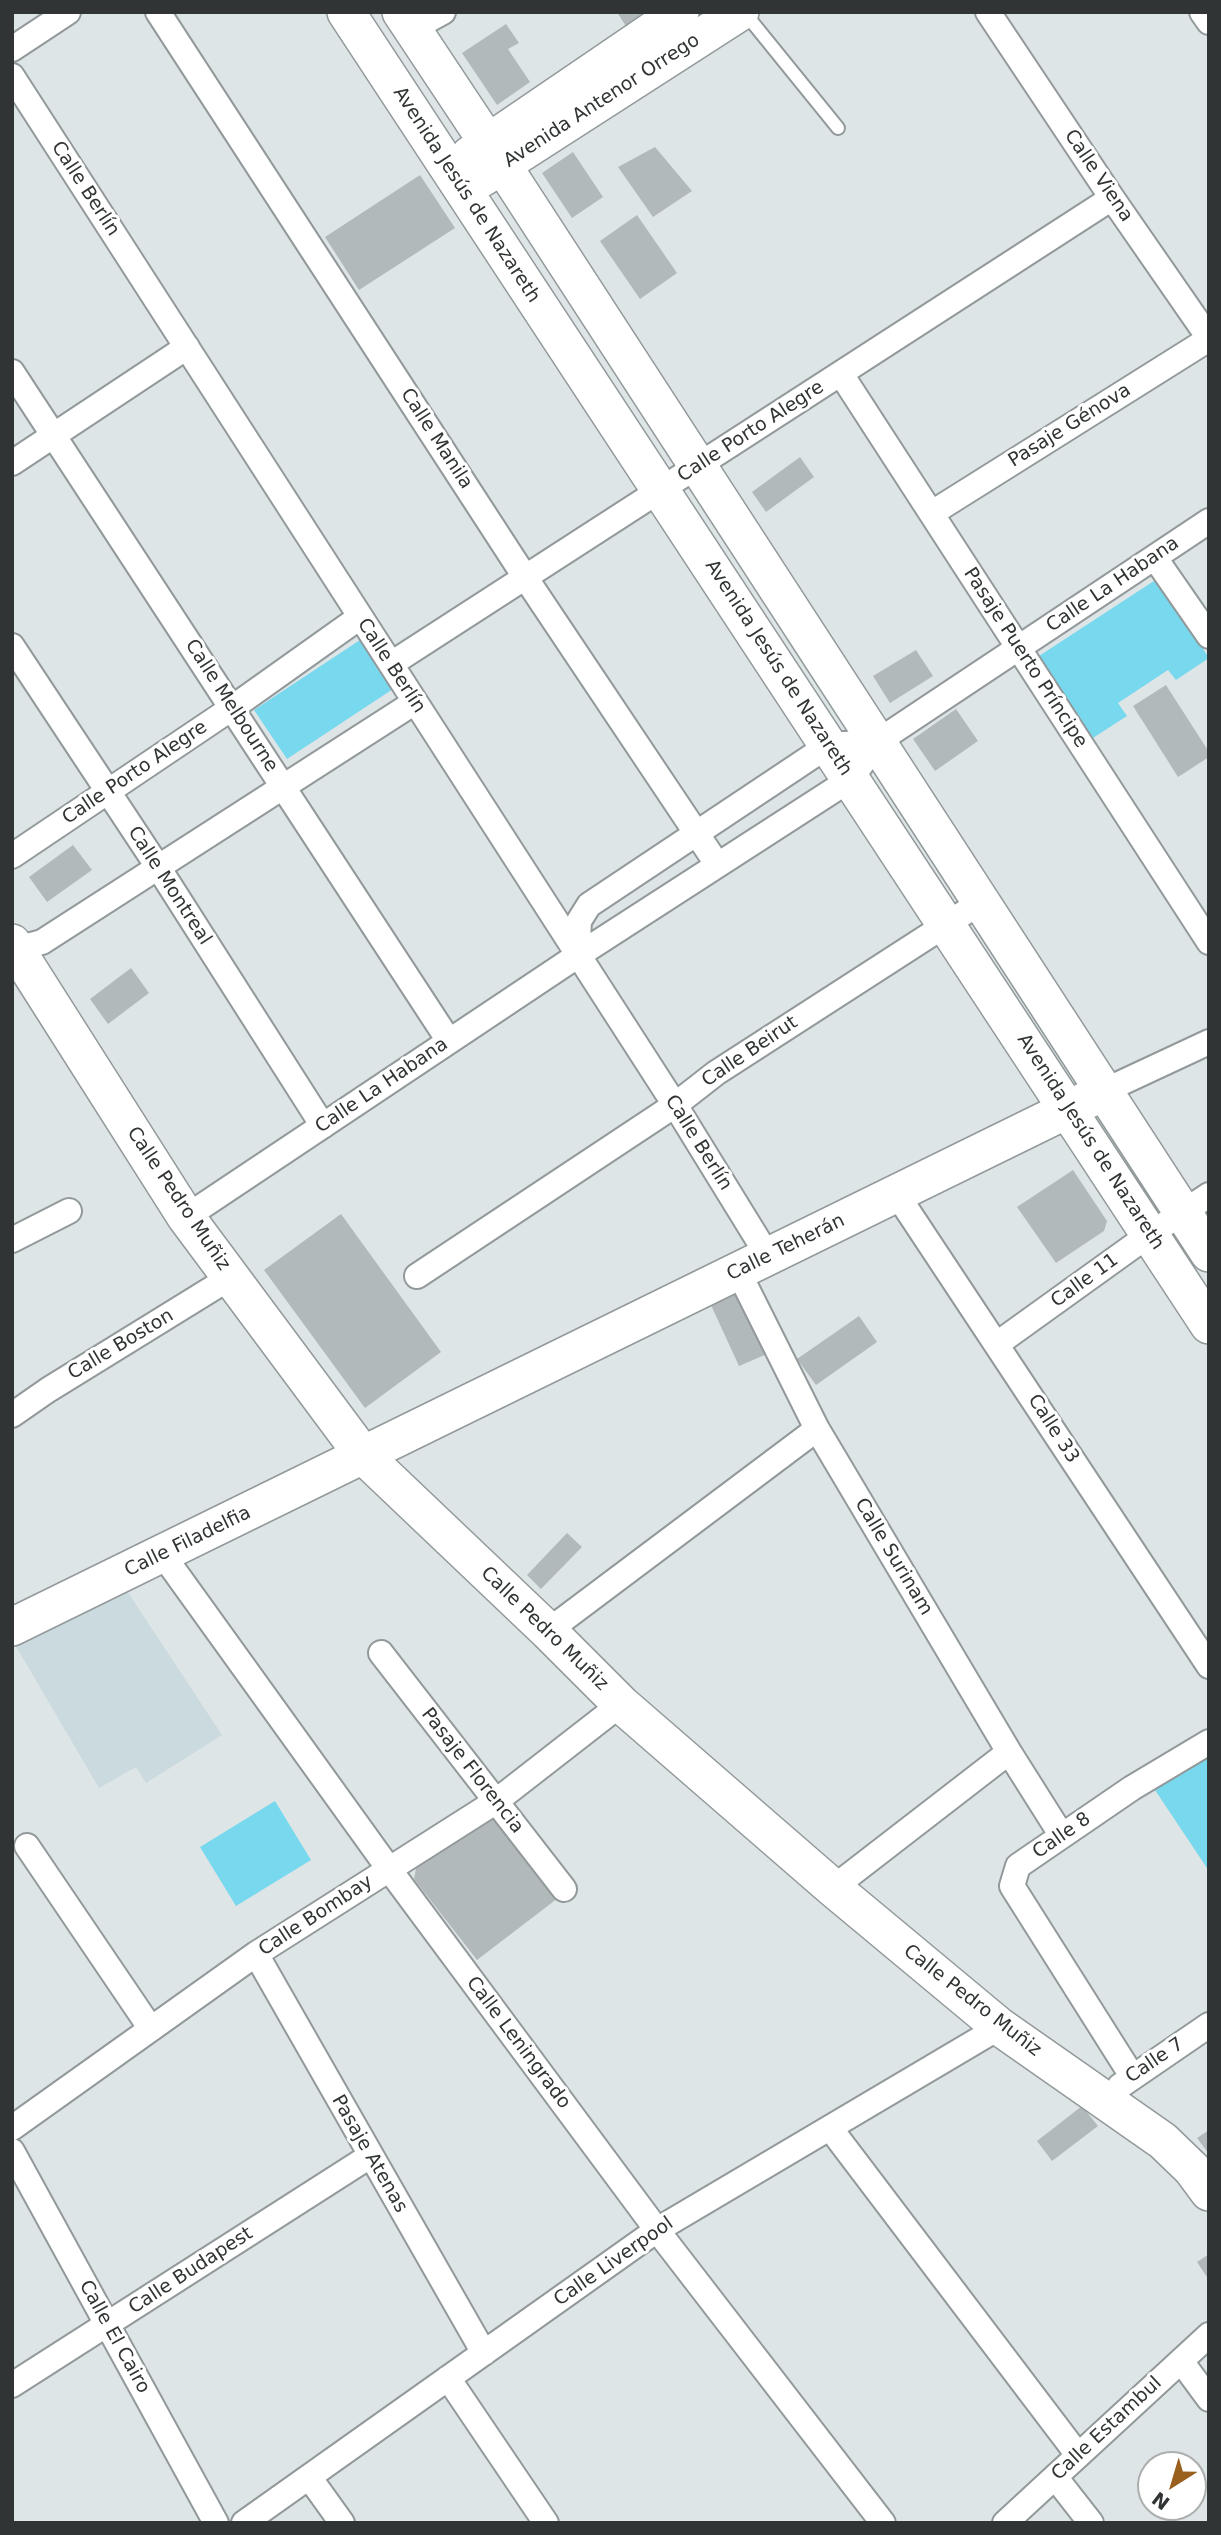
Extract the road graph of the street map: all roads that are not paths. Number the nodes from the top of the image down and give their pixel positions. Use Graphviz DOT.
graph roads {
  1 [pos="68,12"];
  2 [pos="158,12"];
  3 [pos="346,12"];
  4 [pos="680,12"];
  5 [pos="742,12"];
  6 [pos="988,12"];
  7 [pos="1202,12"];
  8 [pos="419,18"];
  9 [pos="1209,22"];
  10 [pos="12,49"];
  11 [pos="12,76"];
  12 [pos="838,128"];
  13 [pos="495,154"];
  14 [pos="456,179"];
  15 [pos="1112,198"];
  16 [pos="558,250"];
  17 [pos="519,274"];
  18 [pos="1209,338"];
  19 [pos="187,347"];
  20 [pos="12,372"];
  21 [pos="841,373"];
  22 [pos="53,435"];
  23 [pos="12,463"];
  24 [pos="698,466"];
  25 [pos="661,490"];
  26 [pos="932,513"];
  27 [pos="1209,521"];
  28 [pos="1154,558"];
  29 [pos="525,577"];
  30 [pos="360,617"];
  31 [pos="1209,636"];
  32 [pos="12,646"];
  33 [pos="1019,648"];
  34 [pos="391,664"];
  35 [pos="415,702"];
  36 [pos="232,708"];
  37 [pos="877,742"];
  38 [pos="829,745"];
  39 [pos="851,779"];
  40 [pos="283,787"];
  41 [pos="106,792"];
  42 [pos="696,832"];
  43 [pos="12,856"];
  44 [pos="718,864"];
  45 [pos="158,867"];
  46 [pos="981,902"];
  47 [pos="948,925"];
  48 [pos="1209,942"];
  49 [pos="577,956"];
  50 [pos="17,960"];
  51 [pos="449,1041"];
  52 [pos="1209,1042"];
  53 [pos="1104,1091"];
  54 [pos="675,1105"];
  55 [pos="1068,1109"];
  56 [pos="323,1126"];
  57 [pos="896,1194"];
  58 [pos="1196,1204"];
  59 [pos="69,1211"];
  60 [pos="186,1217"];
  61 [pos="1150,1234"];
  62 [pos="12,1240"];
  63 [pos="1209,1253"];
  64 [pos="753,1264"];
  65 [pos="417,1276"];
  66 [pos="231,1277"];
  67 [pos="1209,1325"];
  68 [pos="997,1344"];
  69 [pos="12,1415"];
  70 [pos="817,1429"];
  71 [pos="363,1455"];
  72 [pos="163,1555"];
  73 [pos="12,1628"];
  74 [pos="548,1631"];
  75 [pos="381,1653"];
  76 [pos="1209,1666"];
  77 [pos="621,1704"];
  78 [pos="1209,1742"];
  79 [pos="1009,1752"];
  80 [pos="495,1802"];
  81 [pos="1062,1836"];
  82 [pos="27,1846"];
  83 [pos="389,1869"];
  84 [pos="833,1888"];
  85 [pos="564,1889"];
  86 [pos="256,1955"];
  87 [pos="1209,2025"];
  88 [pos="1000,2027"];
  89 [pos="151,2029"];
  90 [pos="1132,2076"];
  91 [pos="1102,2099"];
  92 [pos="12,2128"];
  93 [pos="830,2128"];
  94 [pos="12,2151"];
  95 [pos="370,2156"];
  96 [pos="1209,2192"];
  97 [pos="657,2230"];
  98 [pos="107,2325"];
  99 [pos="1209,2335"];
  100 [pos="484,2353"];
  101 [pos="1181,2361"];
  102 [pos="447,2378"];
  103 [pos="12,2385"];
  104 [pos="1209,2399"];
  105 [pos="1078,2455"];
  106 [pos="1055,2476"];
  107 [pos="309,2477"];
  108 [pos="216,2523"];
  109 [pos="244,2523"];
  110 [pos="342,2523"];
  111 [pos="546,2523"];
  112 [pos="883,2523"];
  113 [pos="1005,2523"];
  114 [pos="1091,2523"];
  1 -- 10 [label="street"];
  2 -- 29 [label="street, Calle Manila"];
  3 -- 14 [label="street, Avenida Jesús de Nazareth"];
  4 -- 13 [label="street, Avenida Antenor Orrego"];
  5 -- 12 [label="lane"];
  5 -- 13 [label="street, Avenida Antenor Orrego"];
  6 -- 15 [label="street, Calle Viena"];
  7 -- 9 [label="street"];
  8 -- 13 [label="street, Avenida Jesús de Nazareth"];
  11 -- 19 [label="street, Calle Berlín"];
  13 -- 14 [label="street, Avenida Antenor Orrego"];
  13 -- 16 [label="street, Avenida Jesús de Nazareth"];
  14 -- 17 [label="street, Avenida Jesús de Nazareth"];
  15 -- 18 [label="street, Calle Viena"];
  15 -- 21 [label="street, Calle Porto Alegre"];
  16 -- 17 [label="street"];
  16 -- 24 [label="street, Avenida Jesús de Nazareth"];
  17 -- 25 [label="street, Avenida Jesús de Nazareth"];
  18 -- 26 [label="street, Pasaje Génova"];
  19 -- 22 [label="street"];
  19 -- 30 [label="street, Calle Berlín"];
  20 -- 22 [label="street, Calle Melbourne"];
  21 -- 24 [label="street, Calle Porto Alegre"];
  21 -- 26 [label="street, Pasaje Puerto Príncipe"];
  22 -- 23 [label="street"];
  22 -- 36 [label="street, Calle Melbourne"];
  24 -- 25 [label="street, Calle Porto Alegre"];
  24 -- 37 [label="street, Avenida Jesús de Nazareth"];
  25 -- 29 [label="street, Calle Porto Alegre"];
  25 -- 38 [label="street, Avenida Jesús de Nazareth"];
  26 -- 33 [label="street, Pasaje Puerto Príncipe"];
  27 -- 28 [label="street, Calle La Habana"];
  28 -- 31 [label="street"];
  28 -- 33 [label="street, Calle La Habana"];
  29 -- 34 [label="street, Calle Porto Alegre"];
  29 -- 42 [label="street, Calle Manila"];
  30 -- 34 [label="street, Calle Berlín"];
  30 -- 36 [label="street, Calle Porto Alegre"];
  32 -- 41 [label="street, Calle Montreal"];
  33 -- 37 [label="street, Calle La Habana"];
  33 -- 48 [label="street, Pasaje Puerto Príncipe"];
  34 -- 35 [label="street, Calle Berlín"];
  35 -- 40 [label="street"];
  35 -- 49 [label="street, Calle Berlín"];
  36 -- 40 [label="street, Calle Melbourne"];
  36 -- 41 [label="street, Calle Porto Alegre"];
  37 -- 38 [label="street, Calle La Habana"];
  37 -- 39 [label="street, Calle La Habana"];
  37 -- 46 [label="street, Avenida Jesús de Nazareth"];
  38 -- 39 [label="street, Avenida Jesús de Nazareth"];
  38 -- 42 [label="street, Calle La Habana"];
  39 -- 44 [label="street, Calle La Habana"];
  39 -- 47 [label="street, Avenida Jesús de Nazareth"];
  40 -- 45 [label="street"];
  40 -- 51 [label="street, Calle Melbourne"];
  41 -- 43 [label="street, Calle Porto Alegre"];
  41 -- 45 [label="street, Calle Montreal"];
  42 -- 44 [label="street, Calle Manila"];
  42 -- 49 [label="street, Calle La Habana"];
  44 -- 49 [label="street, Calle La Habana"];
  45 -- 50 [label="street"];
  45 -- 56 [label="street, Calle Montreal"];
  46 -- 47 [label="street, Calle Beirut"];
  46 -- 53 [label="street, Avenida Jesús de Nazareth"];
  47 -- 54 [label="street, Calle Beirut"];
  47 -- 55 [label="street, Avenida Jesús de Nazareth"];
  49 -- 51 [label="street, Calle La Habana"];
  49 -- 54 [label="street, Calle Berlín"];
  50 -- 60 [label="street, Calle Pedro Muñiz"];
  51 -- 56 [label="street, Calle La Habana"];
  52 -- 53 [label="street, Calle Teherán"];
  53 -- 55 [label="street, Calle Teherán"];
  53 -- 58 [label="street, Avenida Jesús de Nazareth"];
  54 -- 64 [label="street, Calle Berlín"];
  54 -- 65 [label="street, Calle Beirut"];
  55 -- 57 [label="street, Calle Teherán"];
  55 -- 61 [label="street, Avenida Jesús de Nazareth"];
  56 -- 60 [label="street, Calle La Habana"];
  57 -- 64 [label="street, Calle Teherán"];
  57 -- 68 [label="street, Calle 33"];
  58 -- 61 [label="street, Calle 11"];
  58 -- 63 [label="street, Avenida Jesús de Nazareth"];
  59 -- 62 [label="street"];
  60 -- 66 [label="street, Calle Pedro Muñiz"];
  61 -- 67 [label="street, Avenida Jesús de Nazareth"];
  61 -- 68 [label="street, Calle 11"];
  64 -- 70 [label="street, Calle Surinam"];
  64 -- 71 [label="street, Calle Teherán"];
  66 -- 69 [label="street, Calle Boston"];
  66 -- 71 [label="street, Calle Pedro Muñiz"];
  68 -- 76 [label="street, Calle 33"];
  70 -- 74 [label="street"];
  70 -- 79 [label="street, Calle Surinam"];
  71 -- 72 [label="street, Calle Filadelfia"];
  71 -- 74 [label="street, Calle Pedro Muñiz"];
  72 -- 73 [label="street, Calle Filadelfia"];
  72 -- 83 [label="street, Calle Leningrado"];
  74 -- 77 [label="street, Calle Pedro Muñiz"];
  75 -- 80 [label="street, Pasaje Florencia"];
  77 -- 80 [label="street, Calle Bombay"];
  77 -- 84 [label="street, Calle Pedro Muñiz"];
  78 -- 81 [label="street, Calle 8"];
  79 -- 81 [label="street, Calle Surinam"];
  79 -- 84 [label="street"];
  80 -- 83 [label="street, Calle Bombay"];
  80 -- 85 [label="street, Pasaje Florencia"];
  81 -- 90 [label="street, Calle 8"];
  82 -- 89 [label="street"];
  83 -- 86 [label="street, Calle Bombay"];
  83 -- 97 [label="street, Calle Leningrado"];
  84 -- 88 [label="street, Calle Pedro Muñiz"];
  86 -- 89 [label="street, Calle Bombay"];
  86 -- 95 [label="street, Pasaje Atenas"];
  87 -- 90 [label="street, Calle 7"];
  88 -- 91 [label="street, Calle Pedro Muñiz"];
  88 -- 93 [label="street, Calle Liverpool"];
  89 -- 92 [label="street, Calle Bombay"];
  90 -- 91 [label="street, Calle 7"];
  91 -- 96 [label="street, Calle Pedro Muñiz"];
  93 -- 97 [label="street, Calle Liverpool"];
  93 -- 105 [label="street"];
  94 -- 98 [label="street, Calle El Cairo"];
  95 -- 98 [label="street, Calle Budapest"];
  95 -- 100 [label="street, Pasaje Atenas"];
  97 -- 100 [label="street, Calle Liverpool"];
  97 -- 112 [label="street, Calle Leningrado"];
  98 -- 103 [label="street, Calle Budapest"];
  98 -- 108 [label="street, Calle El Cairo"];
  99 -- 101 [label="street, Calle Estambul"];
  100 -- 102 [label="street, Calle Liverpool"];
  101 -- 104 [label="street"];
  101 -- 105 [label="street, Calle Estambul"];
  102 -- 107 [label="street, Calle Liverpool"];
  102 -- 111 [label="street"];
  105 -- 106 [label="street, Calle Estambul"];
  106 -- 113 [label="street, Calle Estambul"];
  106 -- 114 [label="street"];
  107 -- 109 [label="street, Calle Liverpool"];
  107 -- 110 [label="street"];
}
